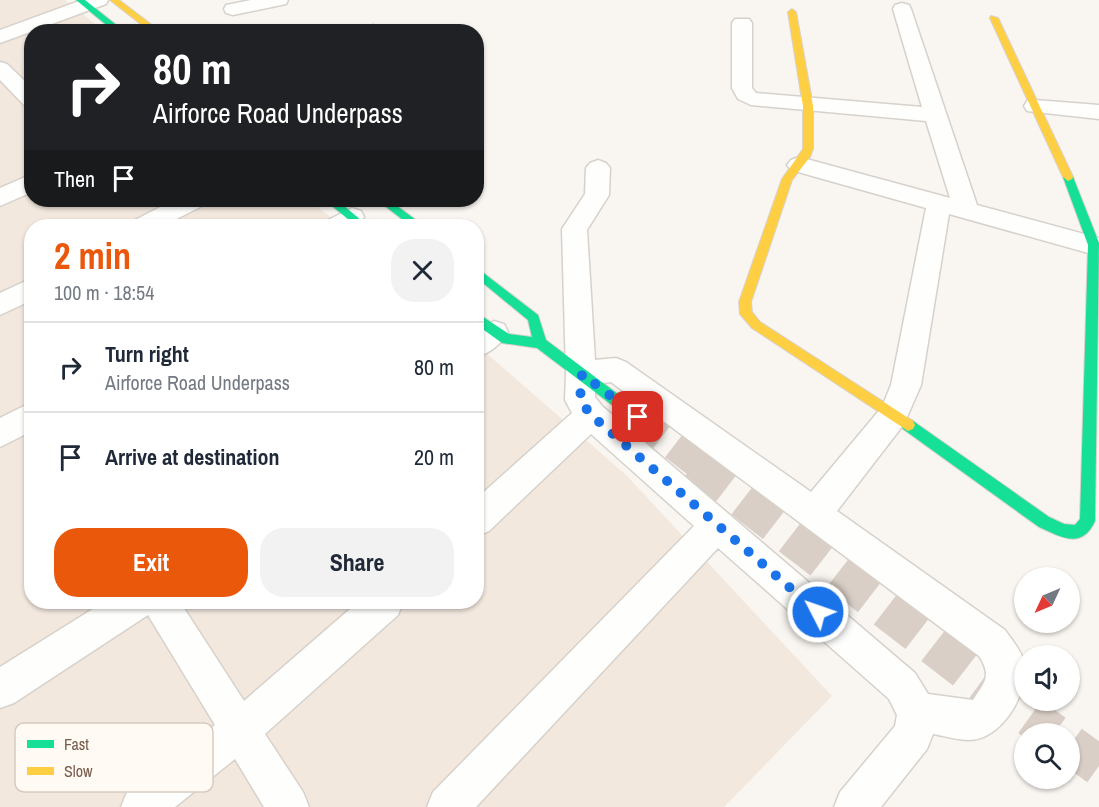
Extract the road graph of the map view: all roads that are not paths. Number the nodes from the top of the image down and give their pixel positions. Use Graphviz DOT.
graph roads {
  1 [pos="114,0"];
  2 [pos="279,0"];
  3 [pos="88,2"];
  4 [pos="232,5"];
  5 [pos="902,9"];
  6 [pos="792,12"];
  7 [pos="993,18"];
  8 [pos="742,23"];
  9 [pos="33,24"];
  10 [pos="112,24"];
  11 [pos="146,24"];
  12 [pos="238,24"];
  13 [pos="24,27"];
  14 [pos="0,37"];
  15 [pos="0,68"];
  16 [pos="24,92"];
  17 [pos="808,106"];
  18 [pos="1035,106"];
  19 [pos="1099,112"];
  20 [pos="936,116"];
  21 [pos="799,165"];
  22 [pos="598,168"];
  23 [pos="24,186"];
  24 [pos="0,198"];
  25 [pos="939,203"];
  26 [pos="180,207"];
  27 [pos="336,207"];
  28 [pos="392,207"];
  29 [pos="967,211"];
  30 [pos="157,219"];
  31 [pos="347,219"];
  32 [pos="408,219"];
  33 [pos="1096,246"];
  34 [pos="484,278"];
  35 [pos="24,292"];
  36 [pos="0,305"];
  37 [pos="484,332"];
  38 [pos="540,343"];
  39 [pos="582,374"];
  40 [pos="591,415"];
  41 [pos="892,415"];
  42 [pos="638,417"];
  43 [pos="24,420"];
  44 [pos="0,434"];
  45 [pos="484,514"];
  46 [pos="814,514"];
  47 [pos="718,524"];
  48 [pos="125,609"];
  49 [pos="164,609"];
  50 [pos="377,609"];
  51 [pos="0,689"];
  52 [pos="918,712"];
  53 [pos="239,731"];
  54 [pos="213,751"];
  55 [pos="161,792"];
  56 [pos="142,807"];
  57 [pos="288,807"];
  58 [pos="448,807"];
  59 [pos="855,807"];
  1 -- 11 [label="street"];
  2 -- 4 [label="street"];
  3 -- 9 [label="street"];
  3 -- 10 [label="street"];
  4 -- 12 [label="street"];
  5 -- 20 [label="street"];
  6 -- 17 [label="street"];
  7 -- 18 [label="street"];
  8 -- 17 [label="street"];
  13 -- 14 [label="street"];
  15 -- 16 [label="street"];
  17 -- 20 [label="street"];
  17 -- 21 [label="street"];
  18 -- 19 [label="street"];
  18 -- 33 [label="street"];
  20 -- 29 [label="street"];
  21 -- 25 [label="street"];
  21 -- 41 [label="street"];
  22 -- 39 [label="street"];
  23 -- 24 [label="street"];
  25 -- 29 [label="street"];
  25 -- 41 [label="street"];
  26 -- 30 [label="street"];
  27 -- 31 [label="street"];
  28 -- 32 [label="street"];
  29 -- 33 [label="street"];
  33 -- 41 [label="street"];
  34 -- 38 [label="street"];
  35 -- 36 [label="street"];
  37 -- 38 [label="street"];
  38 -- 39 [label="street"];
  39 -- 40 [label="street"];
  39 -- 42 [label="street"];
  39 -- 46 [label="street"];
  40 -- 45 [label="street"];
  40 -- 47 [label="street"];
  41 -- 46 [label="street"];
  43 -- 44 [label="street"];
  46 -- 52 [label="street"];
  47 -- 52 [label="street"];
  47 -- 58 [label="street"];
  48 -- 51 [label="street"];
  49 -- 53 [label="street"];
  50 -- 53 [label="street"];
  52 -- 59 [label="street"];
  53 -- 54 [label="street"];
  53 -- 57 [label="street"];
  55 -- 56 [label="street"];
}
